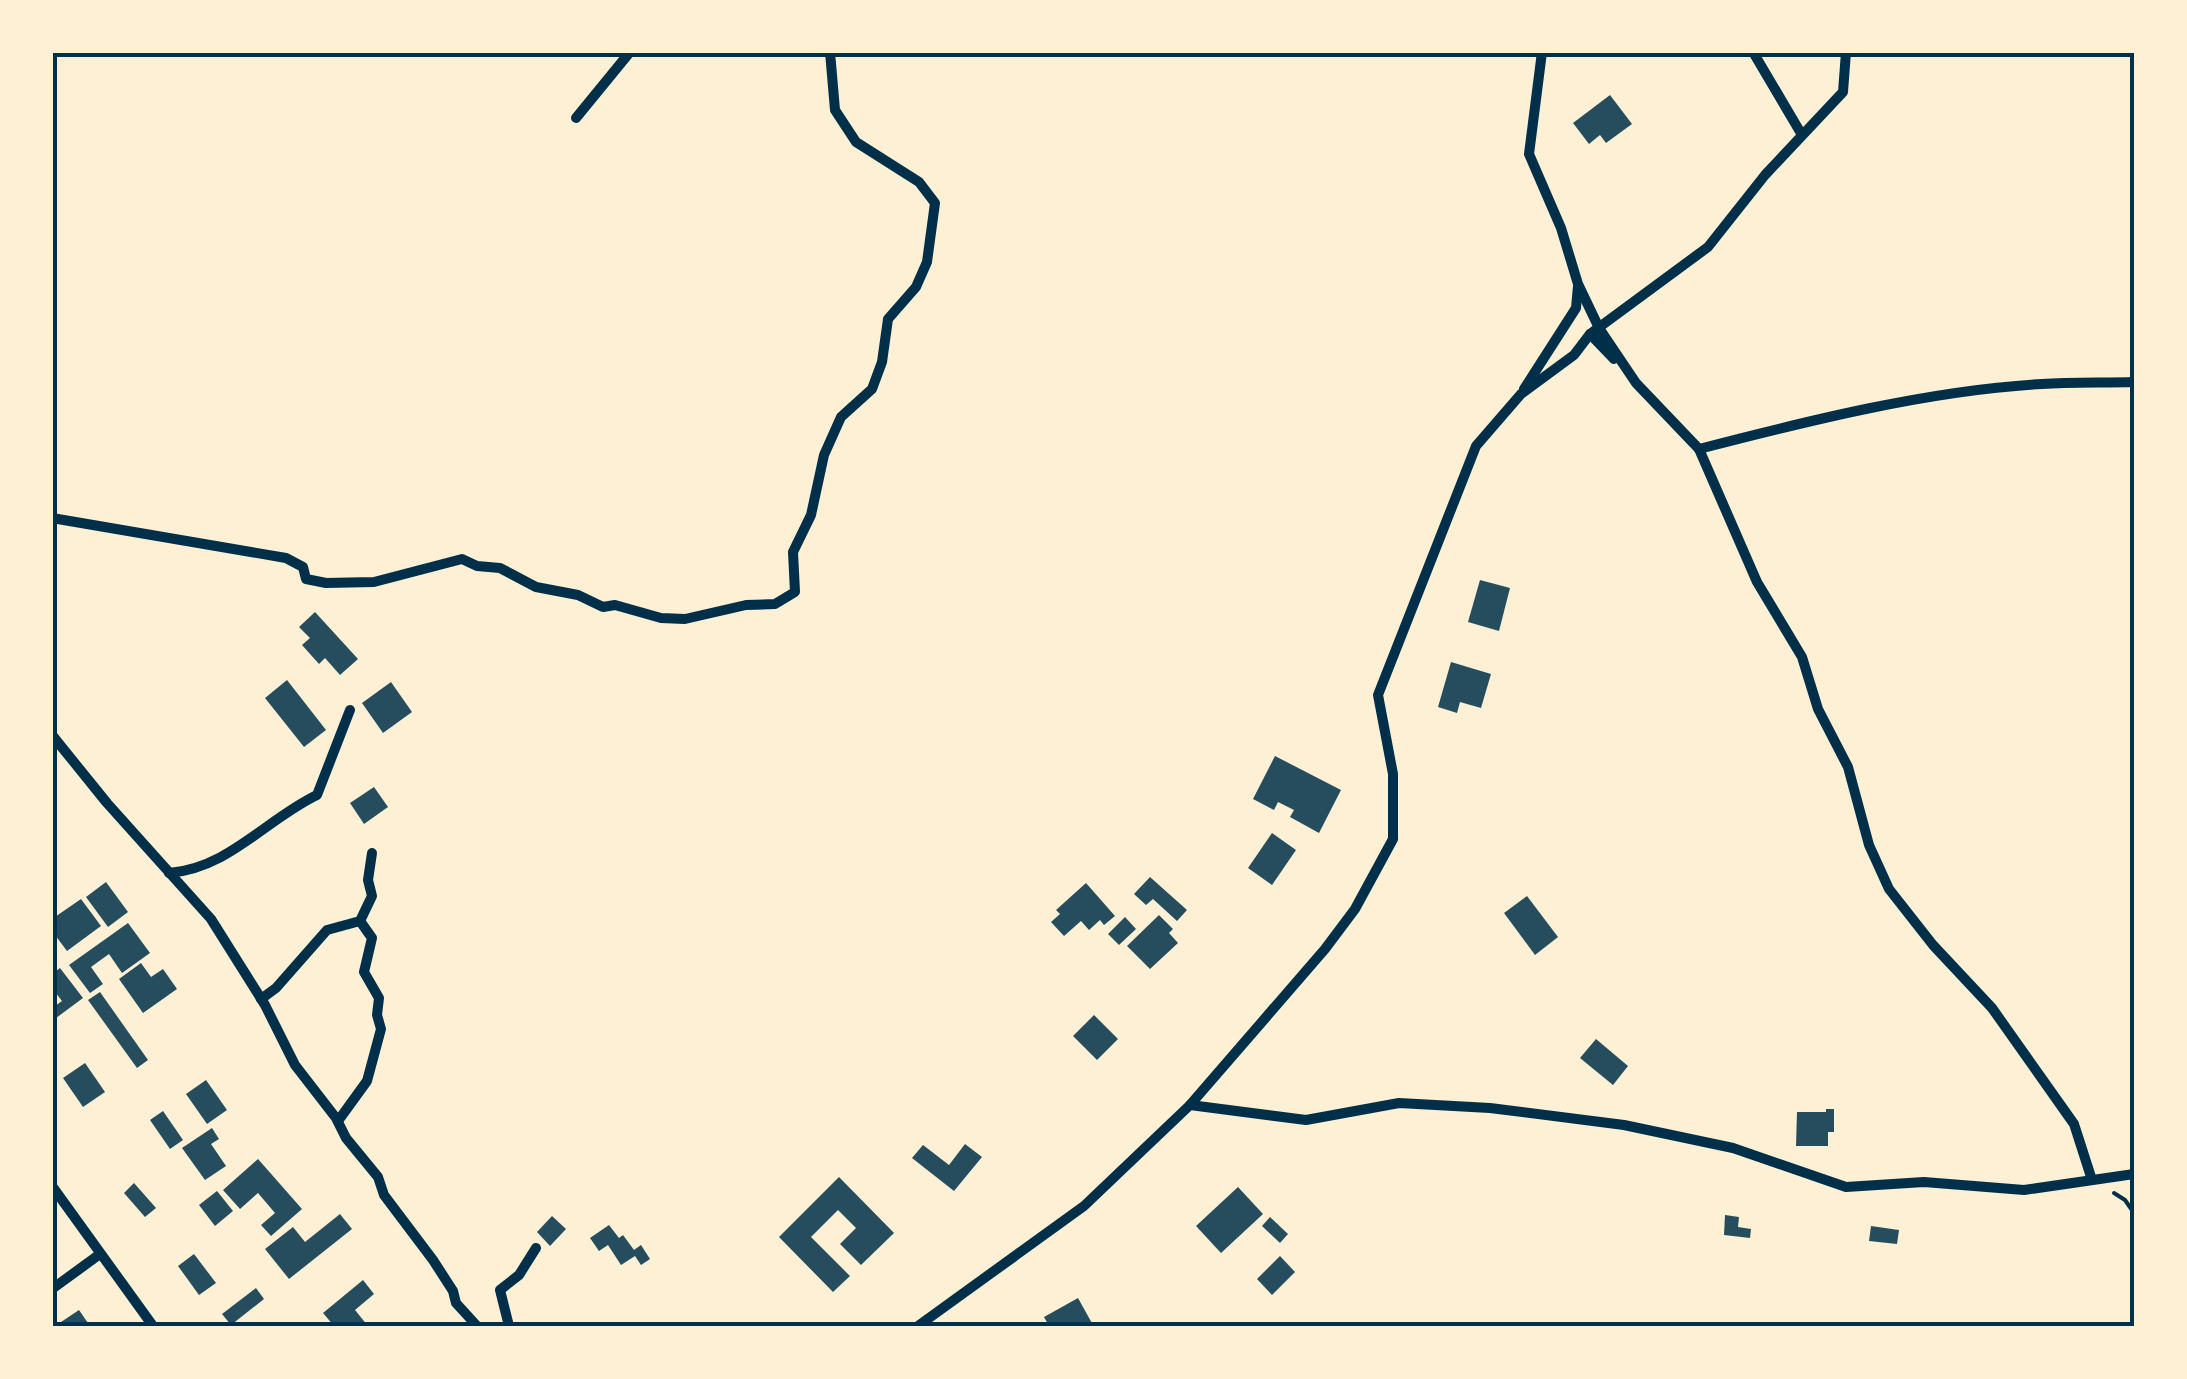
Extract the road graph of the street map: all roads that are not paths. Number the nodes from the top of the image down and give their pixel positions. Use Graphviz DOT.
graph roads {
  1 [pos="630,52"];
  2 [pos="830,52"];
  3 [pos="1542,52"];
  4 [pos="1752,52"];
  5 [pos="1846,52"];
  6 [pos="576,118"];
  7 [pos="1802,136"];
  8 [pos="1578,284"];
  9 [pos="1594,331"];
  10 [pos="2134,382"];
  11 [pos="1521,394"];
  12 [pos="1700,449"];
  13 [pos="52,518"];
  14 [pos="350,710"];
  15 [pos="52,734"];
  16 [pos="372,853"];
  17 [pos="169,873"];
  18 [pos="360,921"];
  19 [pos="261,999"];
  20 [pos="1190,1105"];
  21 [pos="338,1122"];
  22 [pos="2134,1174"];
  23 [pos="2092,1180"];
  24 [pos="52,1186"];
  25 [pos="536,1248"];
  26 [pos="100,1254"];
  27 [pos="52,1289"];
  28 [pos="153,1326"];
  29 [pos="477,1326"];
  30 [pos="509,1326"];
  31 [pos="918,1326"];
  1 -- 6 [label="street"];
  2 -- 13 [label="street"];
  3 -- 8 [label="street"];
  4 -- 7 [label="street"];
  5 -- 7 [label="street"];
  7 -- 9 [label="street"];
  8 -- 9 [label="street"];
  8 -- 11 [label="street"];
  9 -- 11 [label="street"];
  9 -- 12 [label="street"];
  10 -- 12 [label="street"];
  11 -- 20 [label="street"];
  12 -- 23 [label="street"];
  14 -- 17 [label="street"];
  15 -- 17 [label="street"];
  16 -- 18 [label="street"];
  17 -- 19 [label="street"];
  18 -- 19 [label="street"];
  18 -- 21 [label="street"];
  19 -- 21 [label="street"];
  20 -- 23 [label="street"];
  20 -- 31 [label="street"];
  21 -- 29 [label="street"];
  22 -- 23 [label="street"];
  24 -- 26 [label="street"];
  25 -- 30 [label="street"];
  26 -- 27 [label="street"];
  26 -- 28 [label="street"];
}
